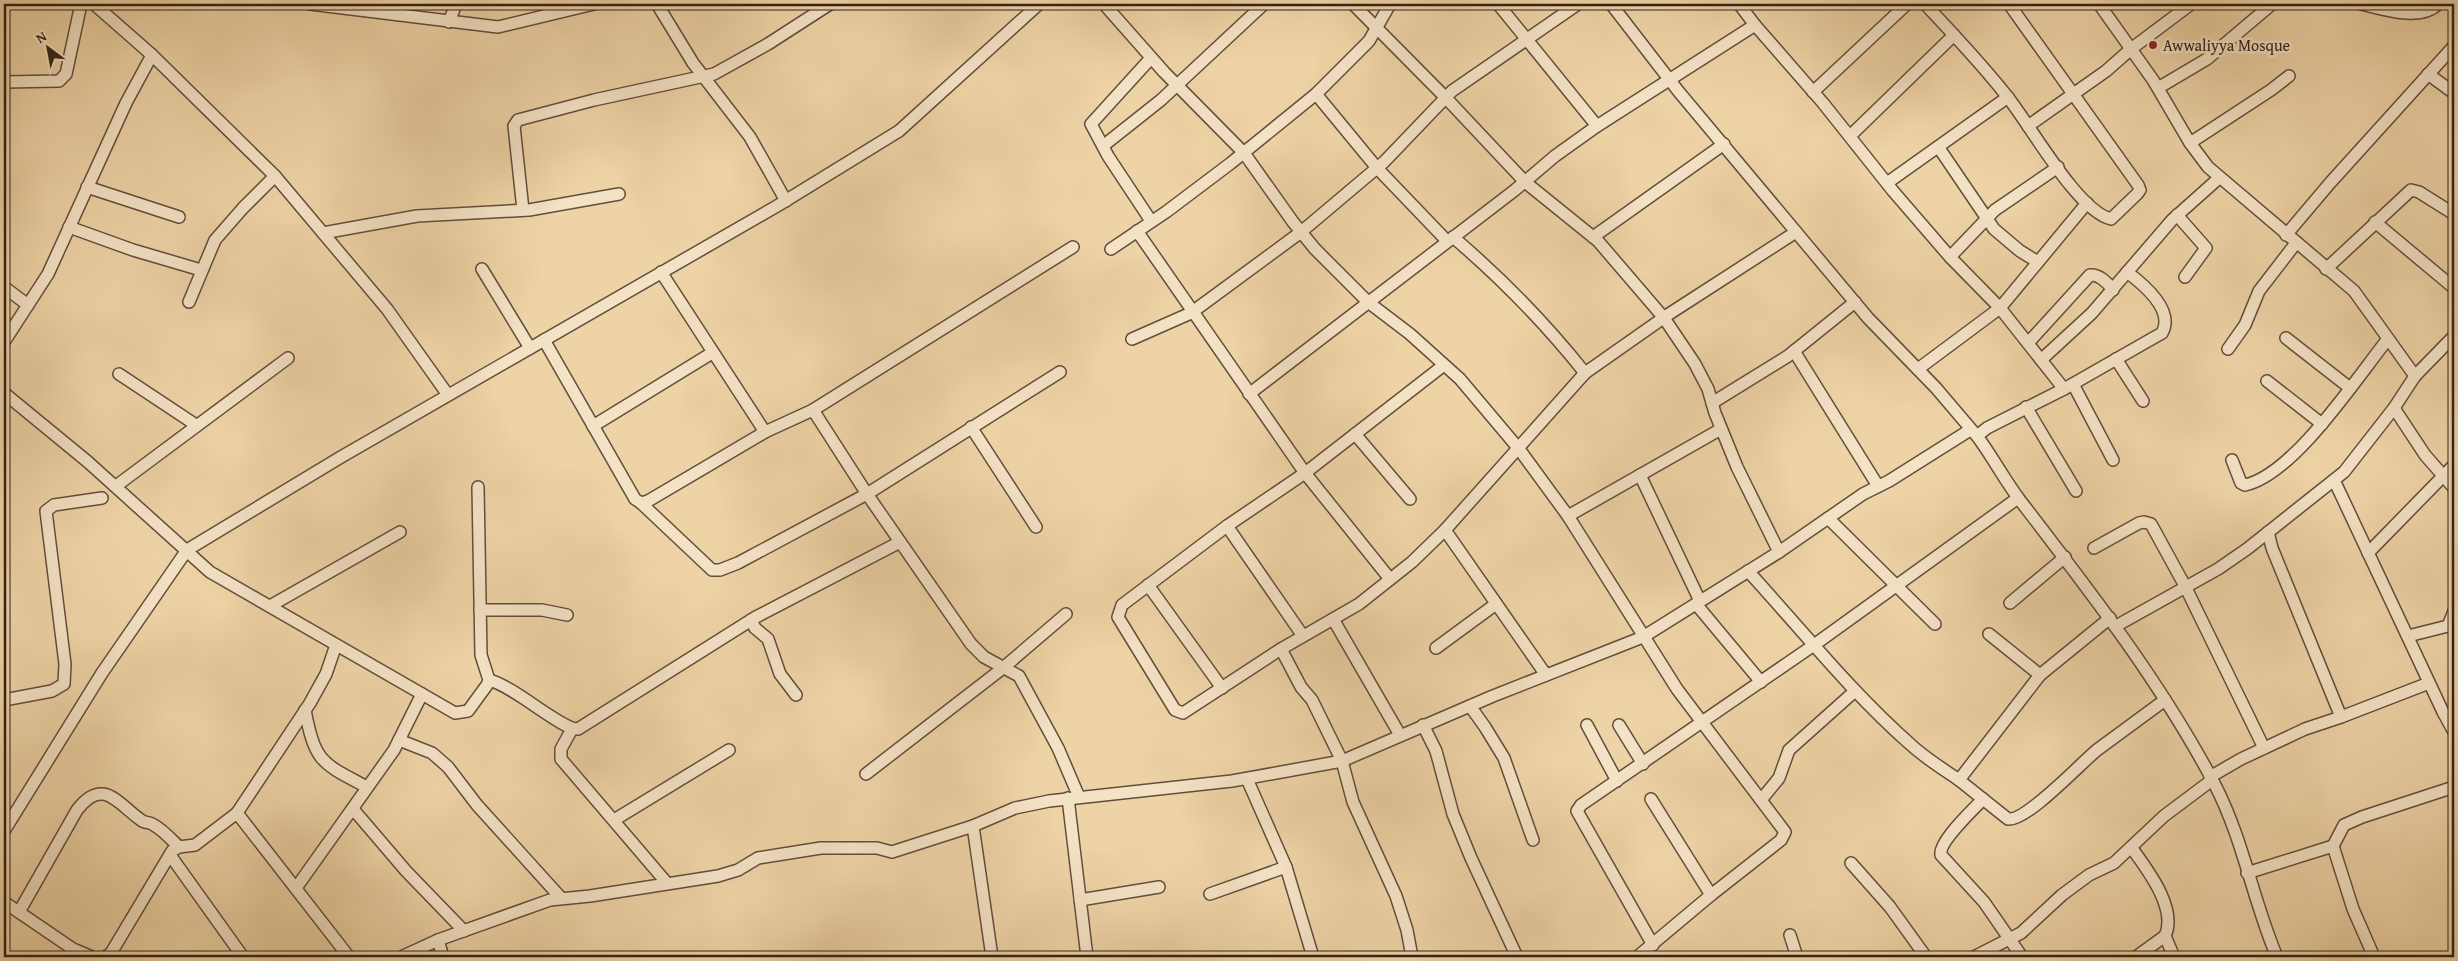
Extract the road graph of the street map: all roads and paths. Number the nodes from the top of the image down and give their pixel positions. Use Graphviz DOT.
graph roads {
  1 [pos="81,4"];
  2 [pos="94,4"];
  3 [pos="310,4"];
  4 [pos="456,4"];
  5 [pos="594,4"];
  6 [pos="657,4"];
  7 [pos="830,4"];
  8 [pos="1039,4"];
  9 [pos="1104,4"];
  10 [pos="1264,4"];
  11 [pos="1353,4"];
  12 [pos="1390,4"];
  13 [pos="1498,4"];
  14 [pos="1578,4"];
  15 [pos="1611,4"];
  16 [pos="1740,4"];
  17 [pos="1907,4"];
  18 [pos="1925,4"];
  19 [pos="2009,4"];
  20 [pos="2099,4"];
  21 [pos="2191,4"];
  22 [pos="2272,4"];
  23 [pos="2361,4"];
  24 [pos="2438,4"];
  25 [pos="357,7"];
  26 [pos="556,8"];
  27 [pos="449,22"];
  28 [pos="1755,25"];
  29 [pos="1378,28"];
  30 [pos="1954,35"];
  31 [pos="1525,38"];
  32 [pos="2454,46"];
  33 [pos="2131,49"];
  34 [pos="152,55"];
  35 [pos="1151,58"];
  36 [pos="2428,74"];
  37 [pos="2288,76"];
  38 [pos="704,78"];
  39 [pos="1670,80"];
  40 [pos="4,82"];
  41 [pos="1177,86"];
  42 [pos="2158,88"];
  43 [pos="1813,92"];
  44 [pos="2454,93"];
  45 [pos="1316,94"];
  46 [pos="2073,94"];
  47 [pos="2008,97"];
  48 [pos="1446,98"];
  49 [pos="1597,126"];
  50 [pos="2028,126"];
  51 [pos="1850,136"];
  52 [pos="2190,143"];
  53 [pos="1724,144"];
  54 [pos="1102,146"];
  55 [pos="1939,148"];
  56 [pos="1244,153"];
  57 [pos="2058,167"];
  58 [pos="1377,168"];
  59 [pos="275,176"];
  60 [pos="2219,178"];
  61 [pos="1525,182"];
  62 [pos="1887,183"];
  63 [pos="87,187"];
  64 [pos="619,194"];
  65 [pos="786,201"];
  66 [pos="2087,203"];
  67 [pos="2452,209"];
  68 [pos="523,210"];
  69 [pos="2177,215"];
  70 [pos="179,217"];
  71 [pos="1985,218"];
  72 [pos="1152,221"];
  73 [pos="2375,222"];
  74 [pos="69,227"];
  75 [pos="1136,231"];
  76 [pos="1301,232"];
  77 [pos="1796,232"];
  78 [pos="323,233"];
  79 [pos="2286,234"];
  80 [pos="1593,237"];
  81 [pos="1450,239"];
  82 [pos="2296,243"];
  83 [pos="1073,247"];
  84 [pos="1111,248"];
  85 [pos="1950,257"];
  86 [pos="2038,262"];
  87 [pos="482,269"];
  88 [pos="2326,269"];
  89 [pos="201,270"];
  90 [pos="661,272"];
  91 [pos="2127,272"];
  92 [pos="2185,277"];
  93 [pos="4,287"];
  94 [pos="2454,288"];
  95 [pos="2113,290"];
  96 [pos="189,302"];
  97 [pos="1368,302"];
  98 [pos="1855,302"];
  99 [pos="28,305"];
  100 [pos="2000,308"];
  101 [pos="1191,313"];
  102 [pos="1664,318"];
  103 [pos="2454,336"];
  104 [pos="2286,338"];
  105 [pos="1132,339"];
  106 [pos="544,340"];
  107 [pos="2387,340"];
  108 [pos="4,342"];
  109 [pos="2028,342"];
  110 [pos="530,348"];
  111 [pos="2228,349"];
  112 [pos="1794,351"];
  113 [pos="712,353"];
  114 [pos="288,358"];
  115 [pos="2116,359"];
  116 [pos="2041,360"];
  117 [pos="1444,366"];
  118 [pos="1918,369"];
  119 [pos="1060,372"];
  120 [pos="1585,373"];
  121 [pos="119,374"];
  122 [pos="2415,376"];
  123 [pos="2267,381"];
  124 [pos="2068,387"];
  125 [pos="2350,388"];
  126 [pos="4,393"];
  127 [pos="1249,394"];
  128 [pos="448,395"];
  129 [pos="2142,402"];
  130 [pos="1712,403"];
  131 [pos="2026,407"];
  132 [pos="2394,408"];
  133 [pos="813,410"];
  134 [pos="2322,424"];
  135 [pos="196,425"];
  136 [pos="593,426"];
  137 [pos="971,427"];
  138 [pos="1721,429"];
  139 [pos="765,432"];
  140 [pos="1974,433"];
  141 [pos="1355,434"];
  142 [pos="1519,449"];
  143 [pos="2113,460"];
  144 [pos="2232,460"];
  145 [pos="2454,465"];
  146 [pos="1305,473"];
  147 [pos="1640,475"];
  148 [pos="2442,476"];
  149 [pos="2334,480"];
  150 [pos="116,486"];
  151 [pos="1878,486"];
  152 [pos="478,487"];
  153 [pos="2454,488"];
  154 [pos="2076,491"];
  155 [pos="867,494"];
  156 [pos="102,498"];
  157 [pos="2018,498"];
  158 [pos="1410,499"];
  159 [pos="641,504"];
  160 [pos="1568,516"];
  161 [pos="1828,518"];
  162 [pos="1227,526"];
  163 [pos="1036,527"];
  164 [pos="1446,530"];
  165 [pos="400,532"];
  166 [pos="2268,532"];
  167 [pos="900,542"];
  168 [pos="2094,548"];
  169 [pos="187,550"];
  170 [pos="1779,552"];
  171 [pos="2368,553"];
  172 [pos="2065,557"];
  173 [pos="1748,571"];
  174 [pos="1390,579"];
  175 [pos="1148,584"];
  176 [pos="1895,586"];
  177 [pos="2185,586"];
  178 [pos="1698,602"];
  179 [pos="2010,603"];
  180 [pos="1496,604"];
  181 [pos="270,606"];
  182 [pos="480,610"];
  183 [pos="2454,611"];
  184 [pos="1066,614"];
  185 [pos="567,615"];
  186 [pos="1333,618"];
  187 [pos="751,620"];
  188 [pos="2113,622"];
  189 [pos="1935,624"];
  190 [pos="1989,634"];
  191 [pos="1303,636"];
  192 [pos="2408,636"];
  193 [pos="1643,637"];
  194 [pos="336,645"];
  195 [pos="1814,645"];
  196 [pos="1436,648"];
  197 [pos="1281,649"];
  198 [pos="1003,668"];
  199 [pos="1546,675"];
  200 [pos="2040,675"];
  201 [pos="489,680"];
  202 [pos="1761,682"];
  203 [pos="2429,683"];
  204 [pos="1222,688"];
  205 [pos="1855,691"];
  206 [pos="422,694"];
  207 [pos="796,695"];
  208 [pos="4,700"];
  209 [pos="2165,700"];
  210 [pos="1470,706"];
  211 [pos="305,710"];
  212 [pos="2449,711"];
  213 [pos="2342,717"];
  214 [pos="1703,723"];
  215 [pos="1423,725"];
  216 [pos="1587,725"];
  217 [pos="1619,725"];
  218 [pos="572,729"];
  219 [pos="2454,732"];
  220 [pos="1400,735"];
  221 [pos="399,740"];
  222 [pos="2264,748"];
  223 [pos="728,750"];
  224 [pos="1342,761"];
  225 [pos="1643,764"];
  226 [pos="866,774"];
  227 [pos="1247,779"];
  228 [pos="2211,779"];
  229 [pos="1959,780"];
  230 [pos="1617,781"];
  231 [pos="366,787"];
  232 [pos="2454,787"];
  233 [pos="1074,798"];
  234 [pos="1651,799"];
  235 [pos="1982,799"];
  236 [pos="1761,800"];
  237 [pos="353,809"];
  238 [pos="237,813"];
  239 [pos="614,820"];
  240 [pos="973,826"];
  241 [pos="4,831"];
  242 [pos="1533,840"];
  243 [pos="2333,846"];
  244 [pos="180,847"];
  245 [pos="2131,847"];
  246 [pos="170,855"];
  247 [pos="1851,863"];
  248 [pos="1286,867"];
  249 [pos="2247,873"];
  250 [pos="666,882"];
  251 [pos="1158,887"];
  252 [pos="296,888"];
  253 [pos="1210,894"];
  254 [pos="1711,895"];
  255 [pos="562,898"];
  256 [pos="1080,900"];
  257 [pos="4,902"];
  258 [pos="18,912"];
  259 [pos="464,931"];
  260 [pos="1790,936"];
  261 [pos="2165,936"];
  262 [pos="2009,939"];
  263 [pos="438,940"];
  264 [pos="1652,945"];
  265 [pos="92,957"];
  266 [pos="105,957"];
  267 [pos="242,957"];
  268 [pos="349,957"];
  269 [pos="401,957"];
  270 [pos="443,957"];
  271 [pos="992,957"];
  272 [pos="1087,957"];
  273 [pos="1313,957"];
  274 [pos="1412,957"];
  275 [pos="1517,957"];
  276 [pos="1637,957"];
  277 [pos="1797,957"];
  278 [pos="1926,957"];
  279 [pos="1974,957"];
  280 [pos="2022,957"];
  281 [pos="2136,957"];
  282 [pos="2174,957"];
  283 [pos="2277,957"];
  284 [pos="2374,957"];
  1 -- 40 [label="street"];
  2 -- 34 [label="street"];
  3 -- 25 [label="street"];
  4 -- 27 [label="street"];
  5 -- 26 [label="street"];
  6 -- 38 [label="street"];
  7 -- 38 [label="street"];
  8 -- 65 [label="street"];
  9 -- 35 [label="street"];
  10 -- 41 [label="street"];
  11 -- 29 [label="street"];
  12 -- 29 [label="street"];
  13 -- 31 [label="street"];
  14 -- 31 [label="street"];
  15 -- 39 [label="street"];
  16 -- 28 [label="street"];
  17 -- 43 [label="street"];
  18 -- 30 [label="street"];
  19 -- 46 [label="street"];
  20 -- 33 [label="street"];
  21 -- 33 [label="street"];
  22 -- 42 [label="street"];
  23 -- 24 [label="street"];
  25 -- 27 [label="street"];
  26 -- 27 [label="street"];
  28 -- 39 [label="street"];
  28 -- 43 [label="street"];
  29 -- 45 [label="street"];
  29 -- 48 [label="street"];
  30 -- 47 [label="street"];
  30 -- 51 [label="street"];
  31 -- 48 [label="street"];
  31 -- 49 [label="street"];
  32 -- 36 [label="street"];
  33 -- 42 [label="street"];
  33 -- 46 [label="street"];
  34 -- 59 [label="street"];
  34 -- 63 [label="street"];
  35 -- 41 [label="street"];
  35 -- 54 [label="street"];
  36 -- 44 [label="street"];
  36 -- 79 [label="street"];
  37 -- 52 [label="street"];
  38 -- 65 [label="street"];
  38 -- 68 [label="street"];
  39 -- 49 [label="street"];
  39 -- 53 [label="street"];
  41 -- 54 [label="street"];
  41 -- 56 [label="street"];
  42 -- 52 [label="street"];
  43 -- 51 [label="street"];
  45 -- 56 [label="street"];
  45 -- 58 [label="street"];
  46 -- 50 [label="street"];
  46 -- 66 [label="street"];
  47 -- 50 [label="street"];
  47 -- 55 [label="street"];
  48 -- 58 [label="street"];
  48 -- 61 [label="street"];
  49 -- 61 [label="street"];
  50 -- 57 [label="street"];
  51 -- 62 [label="street"];
  52 -- 60 [label="street"];
  53 -- 77 [label="street"];
  53 -- 80 [label="street"];
  54 -- 72 [label="street"];
  55 -- 62 [label="street"];
  55 -- 71 [label="street"];
  56 -- 72 [label="street"];
  56 -- 76 [label="street"];
  57 -- 66 [label="street"];
  57 -- 71 [label="street"];
  58 -- 76 [label="street"];
  58 -- 81 [label="street"];
  59 -- 78 [label="street"];
  59 -- 89 [label="street"];
  60 -- 69 [label="street"];
  60 -- 79 [label="street"];
  61 -- 80 [label="street"];
  61 -- 81 [label="street"];
  62 -- 85 [label="street"];
  63 -- 70 [label="street"];
  63 -- 74 [label="street"];
  64 -- 68 [label="street"];
  65 -- 90 [label="street"];
  66 -- 86 [label="street"];
  67 -- 73 [label="street"];
  68 -- 78 [label="street"];
  69 -- 91 [label="street"];
  69 -- 92 [label="street"];
  71 -- 85 [label="street"];
  71 -- 86 [label="street"];
  72 -- 75 [label="street"];
  73 -- 88 [label="street"];
  73 -- 94 [label="street"];
  74 -- 89 [label="street"];
  74 -- 99 [label="street"];
  75 -- 84 [label="street"];
  75 -- 101 [label="street"];
  76 -- 97 [label="street"];
  76 -- 101 [label="street"];
  77 -- 98 [label="street"];
  77 -- 102 [label="street"];
  78 -- 128 [label="street"];
  79 -- 82 [label="street"];
  80 -- 102 [label="street"];
  81 -- 97 [label="street"];
  81 -- 120 [label="street"];
  82 -- 88 [label="street"];
  82 -- 111 [label="street"];
  83 -- 133 [label="street"];
  85 -- 100 [label="street"];
  86 -- 100 [label="street"];
  87 -- 110 [label="street"];
  88 -- 107 [label="street"];
  89 -- 96 [label="street"];
  90 -- 106 [label="street"];
  90 -- 113 [label="street"];
  91 -- 95 [label="street"];
  91 -- 115 [label="street"];
  93 -- 99 [label="street"];
  95 -- 109 [label="street"];
  95 -- 116 [label="street"];
  97 -- 117 [label="street"];
  97 -- 127 [label="street"];
  98 -- 112 [label="street"];
  98 -- 118 [label="street"];
  99 -- 108 [label="street"];
  100 -- 109 [label="street"];
  100 -- 118 [label="street"];
  101 -- 105 [label="street"];
  101 -- 127 [label="street"];
  102 -- 120 [label="street"];
  102 -- 130 [label="street"];
  103 -- 122 [label="street"];
  104 -- 125 [label="street"];
  106 -- 110 [label="street"];
  106 -- 136 [label="street"];
  107 -- 122 [label="street"];
  107 -- 125 [label="street"];
  109 -- 116 [label="street"];
  110 -- 128 [label="street"];
  112 -- 130 [label="street"];
  112 -- 151 [label="street"];
  113 -- 136 [label="street"];
  113 -- 139 [label="street"];
  114 -- 135 [label="street"];
  115 -- 124 [label="street"];
  115 -- 129 [label="street"];
  116 -- 124 [label="street"];
  117 -- 141 [label="street"];
  117 -- 142 [label="street"];
  118 -- 140 [label="street"];
  119 -- 137 [label="street"];
  120 -- 142 [label="street"];
  121 -- 135 [label="street"];
  122 -- 132 [label="street"];
  123 -- 134 [label="street"];
  124 -- 131 [label="street"];
  124 -- 143 [label="street"];
  125 -- 134 [label="street"];
  126 -- 150 [label="street"];
  127 -- 146 [label="street"];
  128 -- 169 [label="street"];
  130 -- 138 [label="street"];
  131 -- 140 [label="street"];
  131 -- 154 [label="street"];
  132 -- 148 [label="street"];
  132 -- 149 [label="street"];
  133 -- 139 [label="street"];
  133 -- 155 [label="street"];
  134 -- 144 [label="street"];
  135 -- 150 [label="street"];
  136 -- 159 [label="street"];
  137 -- 155 [label="street"];
  137 -- 163 [label="street"];
  138 -- 147 [label="street"];
  138 -- 170 [label="street"];
  139 -- 159 [label="street"];
  140 -- 151 [label="street"];
  140 -- 157 [label="street"];
  141 -- 146 [label="street"];
  141 -- 158 [label="street"];
  142 -- 160 [label="street"];
  142 -- 164 [label="street"];
  145 -- 148 [label="street"];
  146 -- 162 [label="street"];
  146 -- 174 [label="street"];
  147 -- 160 [label="street"];
  147 -- 178 [label="street"];
  148 -- 153 [label="street"];
  148 -- 171 [label="street"];
  149 -- 166 [label="street"];
  149 -- 171 [label="street"];
  150 -- 169 [label="street"];
  151 -- 161 [label="street"];
  152 -- 182 [label="street"];
  155 -- 159 [label="street"];
  155 -- 167 [label="street"];
  156 -- 208 [label="street"];
  157 -- 172 [label="street"];
  157 -- 176 [label="street"];
  160 -- 193 [label="street"];
  161 -- 170 [label="street"];
  161 -- 176 [label="street"];
  162 -- 175 [label="street"];
  162 -- 191 [label="street"];
  164 -- 174 [label="street"];
  164 -- 180 [label="street"];
  165 -- 181 [label="street"];
  166 -- 177 [label="street"];
  166 -- 213 [label="street"];
  167 -- 187 [label="street"];
  167 -- 198 [label="street"];
  168 -- 177 [label="street"];
  169 -- 181 [label="street"];
  169 -- 241 [label="street"];
  170 -- 173 [label="street"];
  171 -- 192 [label="street"];
  172 -- 179 [label="street"];
  172 -- 188 [label="street"];
  173 -- 178 [label="street"];
  173 -- 195 [label="street"];
  174 -- 186 [label="street"];
  175 -- 204 [label="street"];
  175 -- 204 [label="street"];
  176 -- 189 [label="street"];
  176 -- 195 [label="street"];
  177 -- 188 [label="street"];
  177 -- 222 [label="street"];
  178 -- 193 [label="street"];
  178 -- 202 [label="street"];
  180 -- 196 [label="street"];
  180 -- 199 [label="street"];
  181 -- 194 [label="street"];
  182 -- 185 [label="street"];
  182 -- 201 [label="street"];
  183 -- 192 [label="street"];
  184 -- 198 [label="street"];
  186 -- 191 [label="street"];
  186 -- 220 [label="street"];
  187 -- 207 [label="street"];
  187 -- 218 [label="street"];
  188 -- 200 [label="street"];
  188 -- 209 [label="street"];
  190 -- 200 [label="street"];
  191 -- 197 [label="street"];
  192 -- 203 [label="street"];
  193 -- 199 [label="street"];
  193 -- 214 [label="street"];
  194 -- 206 [label="street"];
  194 -- 211 [label="street"];
  195 -- 202 [label="street"];
  195 -- 205 [label="street"];
  197 -- 204 [label="street"];
  197 -- 224 [label="street"];
  198 -- 226 [label="street"];
  198 -- 233 [label="street"];
  199 -- 210 [label="street"];
  200 -- 229 [label="street"];
  201 -- 206 [label="street"];
  201 -- 218 [label="street"];
  202 -- 214 [label="street"];
  203 -- 212 [label="street"];
  203 -- 213 [label="street"];
  205 -- 229 [label="street"];
  205 -- 236 [label="street"];
  206 -- 221 [label="street"];
  209 -- 228 [label="street"];
  209 -- 235 [label="street"];
  210 -- 215 [label="street"];
  210 -- 242 [label="street"];
  211 -- 231 [label="street"];
  211 -- 238 [label="street"];
  212 -- 219 [label="street"];
  213 -- 222 [label="street"];
  214 -- 225 [label="street"];
  214 -- 236 [label="street"];
  215 -- 220 [label="street"];
  215 -- 275 [label="street"];
  216 -- 230 [label="street"];
  217 -- 225 [label="street"];
  218 -- 239 [label="street"];
  220 -- 224 [label="street"];
  221 -- 231 [label="street"];
  221 -- 255 [label="street"];
  222 -- 228 [label="street"];
  223 -- 239 [label="street"];
  224 -- 227 [label="street"];
  224 -- 274 [label="street"];
  225 -- 230 [label="street"];
  227 -- 233 [label="street"];
  227 -- 248 [label="street"];
  228 -- 245 [label="street"];
  228 -- 249 [label="street"];
  229 -- 235 [label="street"];
  230 -- 264 [label="street"];
  231 -- 237 [label="street"];
  232 -- 243 [label="street"];
  233 -- 240 [label="street"];
  233 -- 256 [label="street"];
  234 -- 254 [label="street"];
  235 -- 262 [label="street"];
  236 -- 254 [label="street"];
  237 -- 252 [label="street"];
  237 -- 259 [label="street"];
  238 -- 244 [label="street"];
  238 -- 252 [label="street"];
  239 -- 250 [label="street"];
  240 -- 250 [label="street"];
  240 -- 271 [label="street"];
  243 -- 249 [label="street"];
  243 -- 284 [label="street"];
  244 -- 246 [label="street"];
  244 -- 258 [label="street"];
  245 -- 261 [label="street"];
  245 -- 262 [label="street"];
  246 -- 266 [label="street"];
  246 -- 267 [label="street"];
  247 -- 278 [label="street"];
  248 -- 253 [label="street"];
  248 -- 273 [label="street"];
  249 -- 283 [label="street"];
  250 -- 255 [label="street"];
  251 -- 256 [label="street"];
  252 -- 268 [label="street"];
  254 -- 264 [label="street"];
  255 -- 259 [label="street"];
  256 -- 272 [label="street"];
  257 -- 258 [label="street"];
  258 -- 265 [label="street"];
  259 -- 263 [label="street"];
  260 -- 277 [label="street"];
  261 -- 281 [label="street"];
  261 -- 282 [label="street"];
  262 -- 279 [label="street"];
  262 -- 280 [label="street"];
  263 -- 269 [label="street"];
  263 -- 270 [label="street"];
  264 -- 276 [label="street"];
}
